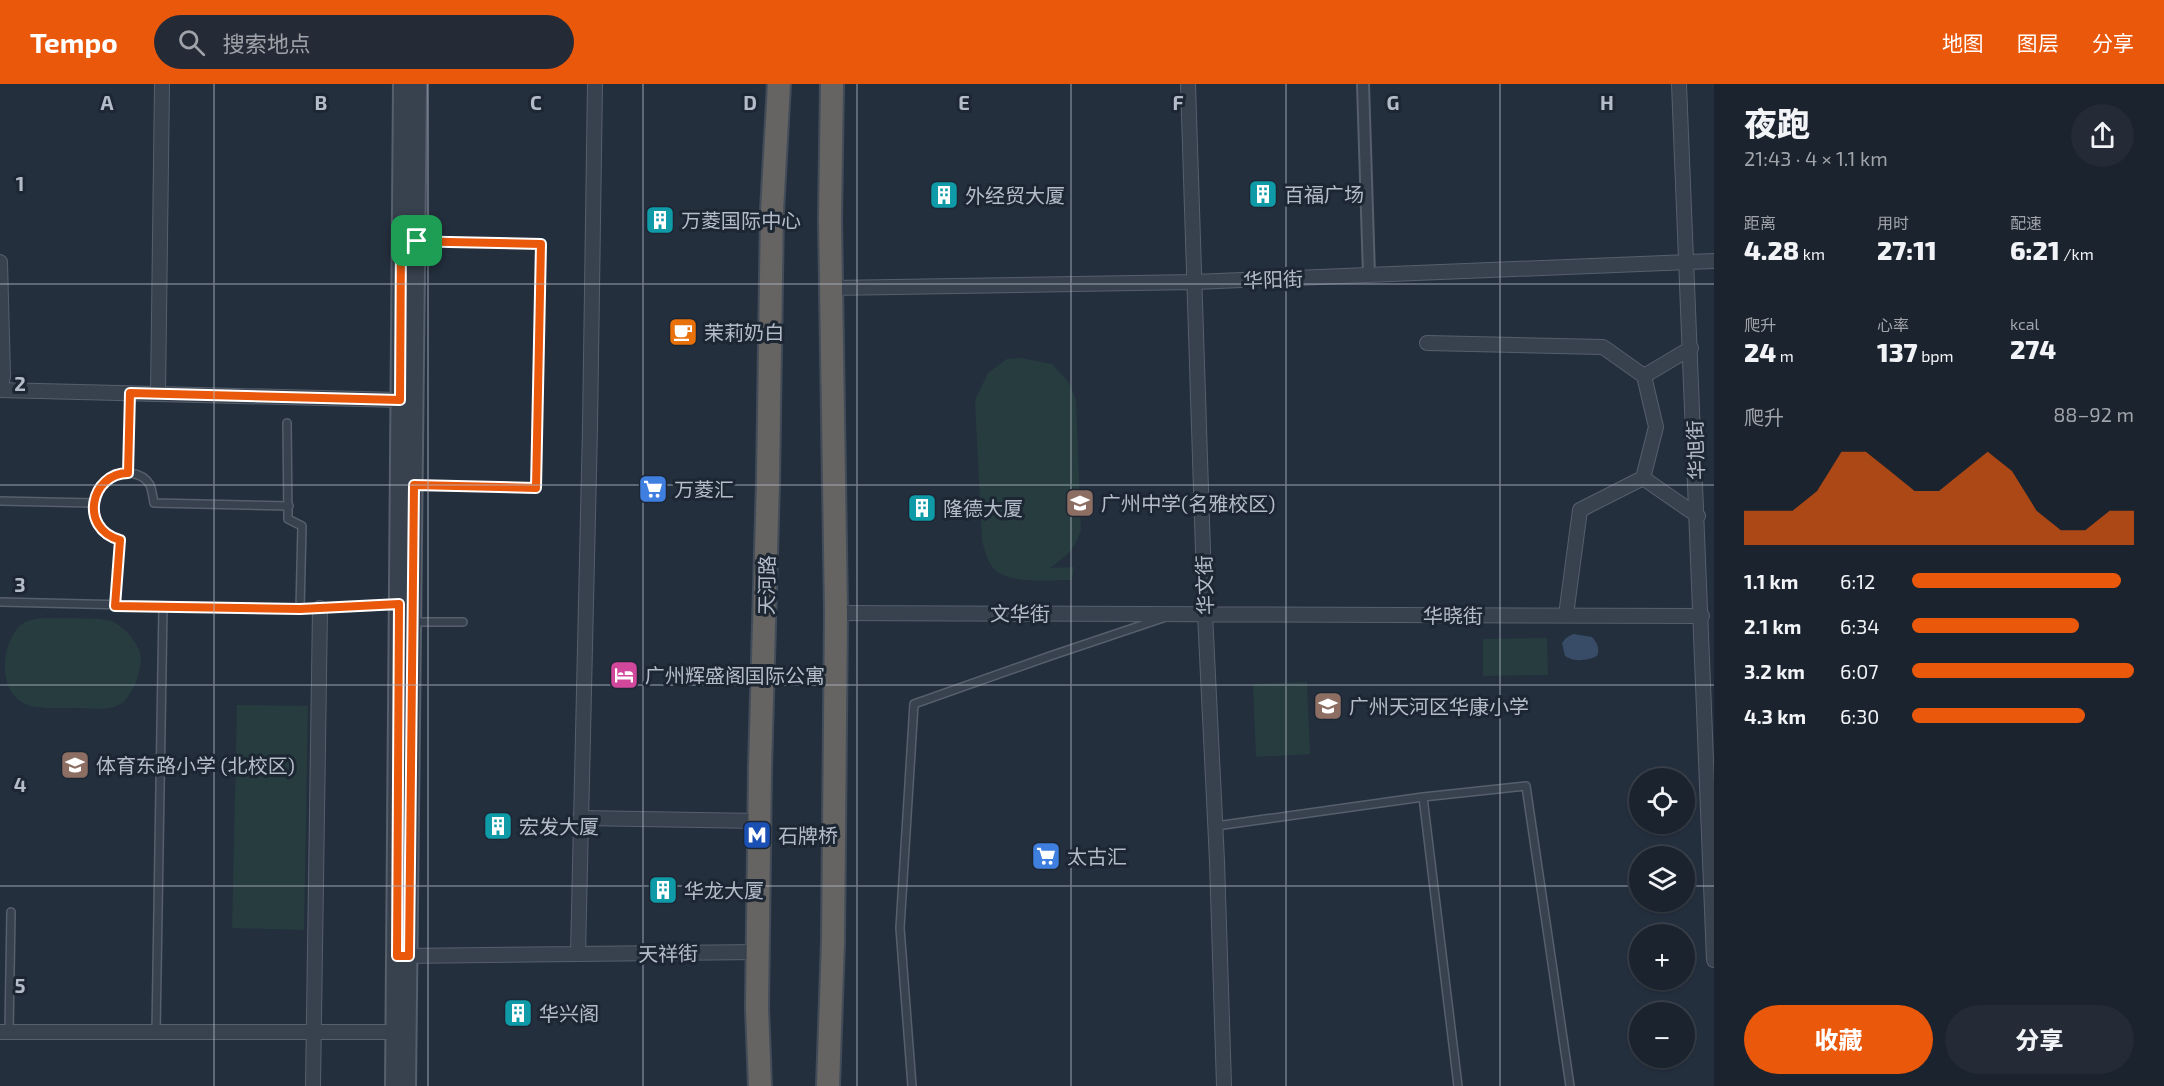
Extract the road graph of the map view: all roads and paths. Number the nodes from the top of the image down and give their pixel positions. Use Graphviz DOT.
graph roads {
  1 [pos="162,84"];
  2 [pos="402,84"];
  3 [pos="418,84"];
  4 [pos="595,84"];
  5 [pos="779,84"];
  6 [pos="832,84"];
  7 [pos="1188,84"];
  8 [pos="1363,84"];
  9 [pos="1679,84"];
  10 [pos="409,241"];
  11 [pos="1714,261"];
  12 [pos="0,262"];
  13 [pos="1687,263"];
  14 [pos="1369,275"];
  15 [pos="1194,282"];
  16 [pos="832,288"];
  17 [pos="1,343"];
  18 [pos="1427,343"];
  19 [pos="1691,348"];
  20 [pos="1644,376"];
  21 [pos="0,390"];
  22 [pos="130,393"];
  23 [pos="158,394"];
  24 [pos="400,400"];
  25 [pos="288,423"];
  26 [pos="128,473"];
  27 [pos="1643,478"];
  28 [pos="407,485"];
  29 [pos="0,501"];
  30 [pos="94,503"];
  31 [pos="289,506"];
  32 [pos="1698,516"];
  33 [pos="0,602"];
  34 [pos="399,604"];
  35 [pos="115,606"];
  36 [pos="163,607"];
  37 [pos="320,608"];
  38 [pos="300,609"];
  39 [pos="836,613"];
  40 [pos="1178,613"];
  41 [pos="1205,614"];
  42 [pos="1566,615"];
  43 [pos="1702,616"];
  44 [pos="406,622"];
  45 [pos="463,622"];
  46 [pos="1423,797"];
  47 [pos="580,818"];
  48 [pos="759,821"];
  49 [pos="1215,826"];
  50 [pos="11,912"];
  51 [pos="758,952"];
  52 [pos="578,954"];
  53 [pos="403,956"];
  54 [pos="1714,960"];
  55 [pos="5,1032"];
  56 [pos="156,1032"];
  57 [pos="314,1032"];
  58 [pos="395,1032"];
  59 [pos="313,1086"];
  60 [pos="394,1086"];
  61 [pos="407,1086"];
  62 [pos="760,1086"];
  63 [pos="828,1086"];
  64 [pos="912,1086"];
  65 [pos="1224,1086"];
  66 [pos="1458,1086"];
  67 [pos="1570,1086"];
  1 -- 23 [label="street"];
  2 -- 10 [label="street"];
  3 -- 10 [label="street"];
  4 -- 47 [label="street"];
  5 -- 48 [label="highway, 天河路"];
  6 -- 16 [label="highway"];
  7 -- 15 [label="street, 华文街"];
  8 -- 14 [label="street"];
  9 -- 13 [label="street, 华旭街"];
  10 -- 24 [label="street"];
  10 -- 28 [label="street"];
  10 -- 28 [label="lane"];
  11 -- 13 [label="street, 华阳街"];
  12 -- 17 [label="street"];
  13 -- 14 [label="street, 华阳街"];
  13 -- 19 [label="street, 华旭街"];
  14 -- 15 [label="street, 华阳街"];
  15 -- 16 [label="street, 华阳街"];
  15 -- 41 [label="street, 华文街"];
  16 -- 39 [label="highway"];
  17 -- 21 [label="street"];
  18 -- 20 [label="street"];
  19 -- 20 [label="street"];
  19 -- 32 [label="street, 华旭街"];
  20 -- 27 [label="street"];
  21 -- 22 [label="street"];
  22 -- 23 [label="street"];
  22 -- 26 [label="lane"];
  23 -- 24 [label="street"];
  24 -- 28 [label="street"];
  25 -- 31 [label="lane"];
  26 -- 30 [label="lane"];
  26 -- 31 [label="lane"];
  27 -- 32 [label="street"];
  27 -- 42 [label="street"];
  28 -- 34 [label="street"];
  28 -- 44 [label="street"];
  29 -- 30 [label="lane"];
  30 -- 35 [label="lane"];
  31 -- 38 [label="lane"];
  32 -- 43 [label="street, 华旭街"];
  33 -- 35 [label="lane"];
  34 -- 37 [label="lane"];
  34 -- 44 [label="street"];
  35 -- 36 [label="lane"];
  36 -- 38 [label="lane"];
  36 -- 56 [label="lane"];
  37 -- 38 [label="lane"];
  37 -- 57 [label="street"];
  39 -- 40 [label="street, 文华街"];
  39 -- 63 [label="highway"];
  40 -- 41 [label="street, 文华街"];
  40 -- 64 [label="lane"];
  41 -- 42 [label="street, 华晓街"];
  41 -- 49 [label="street, 华文街"];
  42 -- 43 [label="street, 华晓街"];
  43 -- 54 [label="street, 华旭街"];
  44 -- 45 [label="lane"];
  44 -- 53 [label="street"];
  46 -- 49 [label="lane"];
  46 -- 66 [label="lane"];
  46 -- 67 [label="lane"];
  47 -- 48 [label="street"];
  47 -- 52 [label="street"];
  48 -- 51 [label="highway, 天河路"];
  49 -- 65 [label="street, 华文街"];
  50 -- 55 [label="lane"];
  51 -- 52 [label="street, 天祥街"];
  51 -- 62 [label="highway, 天河路"];
  52 -- 53 [label="street, 天祥街"];
  53 -- 58 [label="street"];
  53 -- 61 [label="street"];
  55 -- 56 [label="street"];
  56 -- 57 [label="street"];
  57 -- 58 [label="street"];
  57 -- 59 [label="street"];
  58 -- 60 [label="street"];
}
